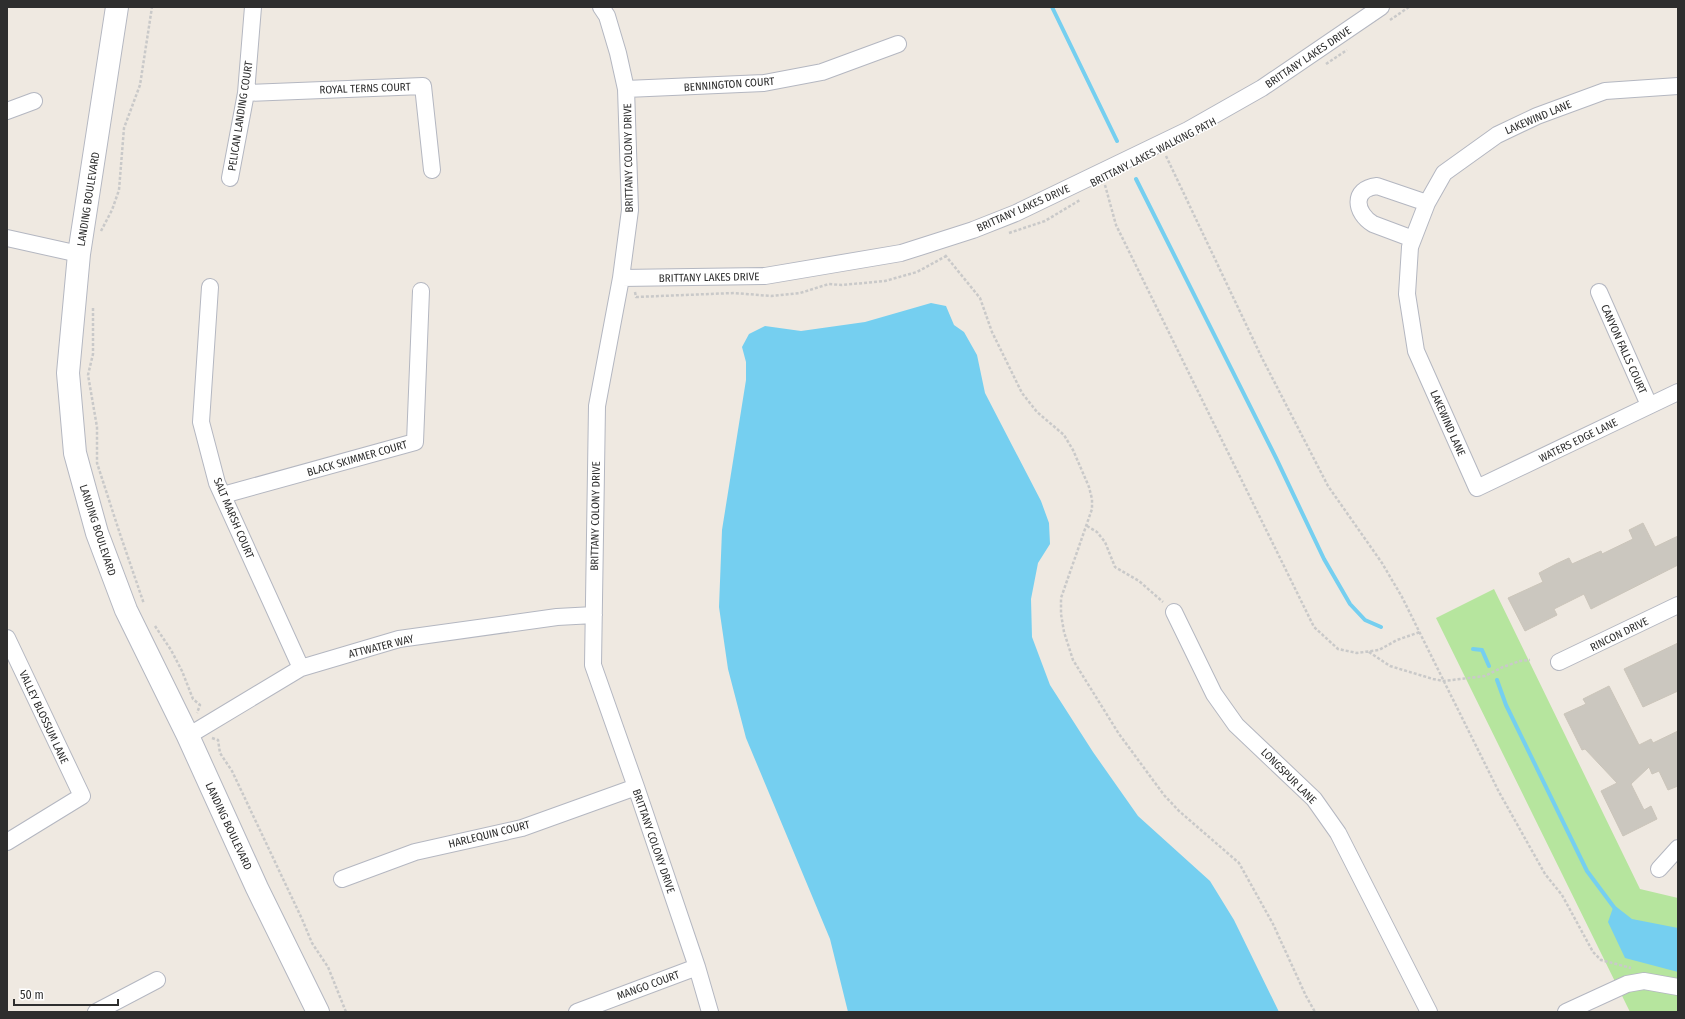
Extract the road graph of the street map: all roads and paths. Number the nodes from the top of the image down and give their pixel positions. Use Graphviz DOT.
graph roads {
  1 [pos="117,7"];
  2 [pos="152,7"];
  3 [pos="253,7"];
  4 [pos="601,7"];
  5 [pos="1381,7"];
  6 [pos="1409,7"];
  7 [pos="1384,24"];
  8 [pos="898,44"];
  9 [pos="1353,46"];
  10 [pos="1321,68"];
  11 [pos="1678,86"];
  12 [pos="626,89"];
  13 [pos="246,92"];
  14 [pos="34,101"];
  15 [pos="7,111"];
  16 [pos="1171,151"];
  17 [pos="1165,154"];
  18 [pos="1159,157"];
  19 [pos="432,170"];
  20 [pos="230,178"];
  21 [pos="1109,182"];
  22 [pos="1105,185"];
  23 [pos="1098,189"];
  24 [pos="1085,197"];
  25 [pos="1427,203"];
  26 [pos="100,233"];
  27 [pos="1003,235"];
  28 [pos="7,238"];
  29 [pos="1413,239"];
  30 [pos="934,242"];
  31 [pos="953,252"];
  32 [pos="79,254"];
  33 [pos="946,256"];
  34 [pos="628,278"];
  35 [pos="210,288"];
  36 [pos="420,292"];
  37 [pos="1599,292"];
  38 [pos="93,306"];
  39 [pos="1678,392"];
  40 [pos="1649,405"];
  41 [pos="1478,488"];
  42 [pos="223,496"];
  43 [pos="1087,526"];
  44 [pos="1678,605"];
  45 [pos="146,610"];
  46 [pos="1174,612"];
  47 [pos="594,615"];
  48 [pos="154,624"];
  49 [pos="1420,632"];
  50 [pos="7,638"];
  51 [pos="1368,651"];
  52 [pos="1530,660"];
  53 [pos="1560,662"];
  54 [pos="301,668"];
  55 [pos="1444,681"];
  56 [pos="196,731"];
  57 [pos="636,787"];
  58 [pos="7,842"];
  59 [pos="1678,848"];
  60 [pos="1659,869"];
  61 [pos="342,878"];
  62 [pos="697,967"];
  63 [pos="158,980"];
  64 [pos="1638,982"];
  65 [pos="1678,987"];
  66 [pos="96,1012"];
  67 [pos="318,1012"];
  68 [pos="346,1012"];
  69 [pos="576,1012"];
  70 [pos="710,1012"];
  71 [pos="1315,1012"];
  72 [pos="1429,1012"];
  73 [pos="1566,1012"];
  1 -- 32 [label="street, LANDING BOULEVARD"];
  2 -- 26 [label="path"];
  3 -- 13 [label="street, PELICAN LANDING COURT"];
  4 -- 12 [label="street, BRITTANY COLONY DRIVE"];
  5 -- 30 [label="street, BRITTANY LAKES DRIVE"];
  6 -- 7 [label="path"];
  8 -- 12 [label="street, BENNINGTON COURT"];
  9 -- 10 [label="path"];
  11 -- 25 [label="street, LAKEWIND LANE"];
  12 -- 34 [label="street, BRITTANY COLONY DRIVE"];
  13 -- 19 [label="street, ROYAL TERNS COURT"];
  13 -- 20 [label="street, PELICAN LANDING COURT"];
  14 -- 15 [label="street"];
  16 -- 17 [label="path, BRITTANY LAKES WALKING PATH"];
  17 -- 18 [label="path, BRITTANY LAKES WALKING PATH"];
  17 -- 49 [label="path"];
  21 -- 22 [label="path, BRITTANY LAKES WALKING PATH"];
  22 -- 23 [label="path, BRITTANY LAKES WALKING PATH"];
  22 -- 51 [label="path"];
  24 -- 27 [label="path, BRITTANY LAKES WALKING PATH"];
  25 -- 29 [label="street, LAKEWIND LANE"];
  25 -- 29 [label="street"];
  28 -- 32 [label="street"];
  29 -- 41 [label="street, LAKEWIND LANE"];
  30 -- 33 [label="path"];
  30 -- 34 [label="street, BRITTANY LAKES DRIVE"];
  31 -- 33 [label="path"];
  32 -- 56 [label="street, LANDING BOULEVARD"];
  33 -- 34 [label="path"];
  33 -- 43 [label="path"];
  34 -- 47 [label="street, BRITTANY COLONY DRIVE"];
  35 -- 42 [label="street, SALT MARSH COURT"];
  36 -- 42 [label="street, BLACK SKIMMER COURT"];
  37 -- 40 [label="street, CANYON FALLS COURT"];
  38 -- 45 [label="path"];
  39 -- 40 [label="street, WATERS EDGE LANE"];
  40 -- 41 [label="street, WATERS EDGE LANE"];
  42 -- 54 [label="street, SALT MARSH COURT"];
  43 -- 46 [label="path"];
  43 -- 71 [label="path"];
  44 -- 53 [label="street, RINCON DRIVE"];
  46 -- 72 [label="street, LONGSPUR LANE"];
  47 -- 54 [label="street, ATTWATER WAY"];
  47 -- 57 [label="street, BRITTANY COLONY DRIVE"];
  48 -- 56 [label="path"];
  49 -- 51 [label="path"];
  49 -- 55 [label="path"];
  50 -- 58 [label="street, VALLEY BLOSSUM LANE"];
  51 -- 55 [label="path"];
  52 -- 55 [label="path"];
  54 -- 56 [label="street, ATTWATER WAY"];
  55 -- 64 [label="path"];
  56 -- 67 [label="street, LANDING BOULEVARD"];
  56 -- 68 [label="path"];
  57 -- 61 [label="street, HARLEQUIN COURT"];
  57 -- 62 [label="street, BRITTANY COLONY DRIVE"];
  59 -- 60 [label="street"];
  62 -- 69 [label="street, MANGO COURT"];
  62 -- 70 [label="street, BRITTANY COLONY DRIVE"];
  63 -- 66 [label="street"];
  64 -- 65 [label="street"];
  64 -- 73 [label="street"];
}
